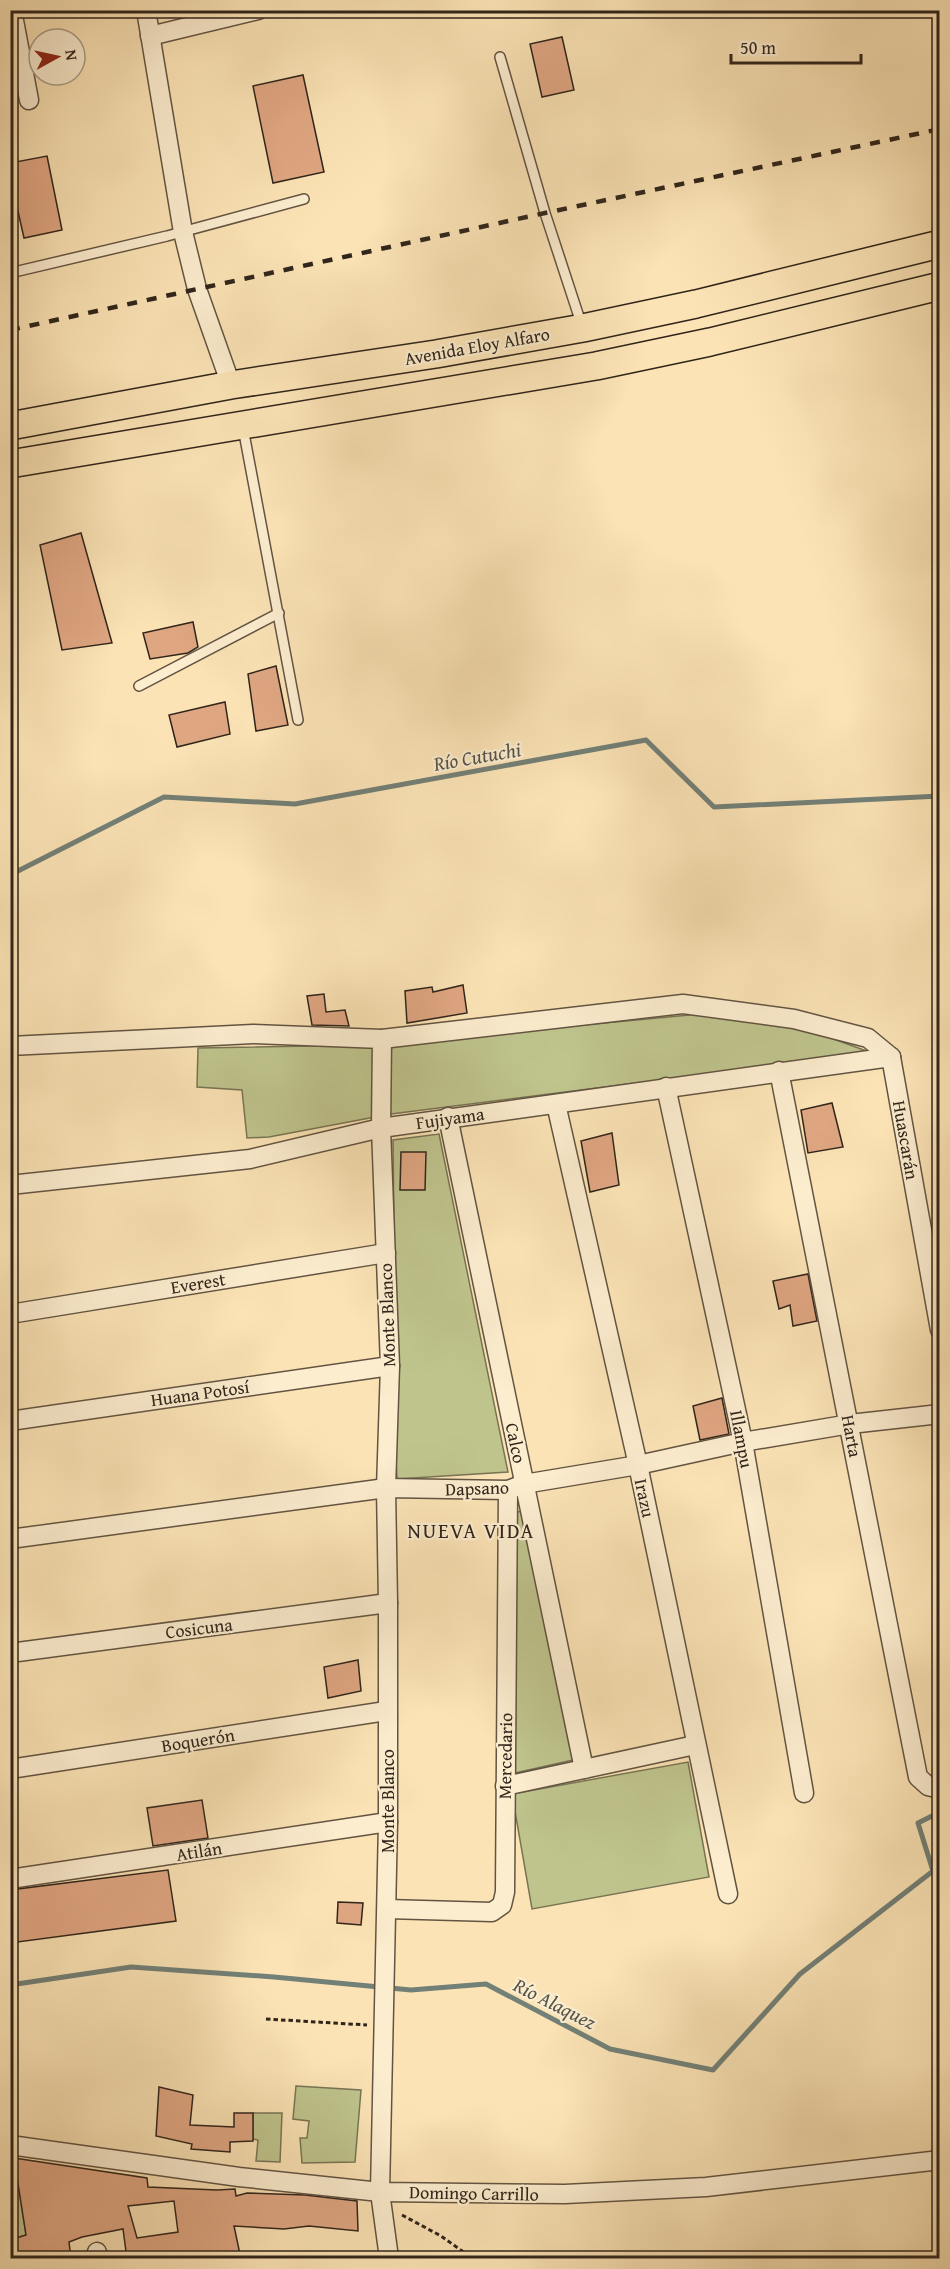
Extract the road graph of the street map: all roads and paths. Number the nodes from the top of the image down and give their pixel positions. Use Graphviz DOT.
graph roads {
  1 [pos="12,10"];
  2 [pos="146,10"];
  3 [pos="258,10"];
  4 [pos="150,36"];
  5 [pos="500,57"];
  6 [pos="29,99"];
  7 [pos="304,199"];
  8 [pos="183,232"];
  9 [pos="939,244"];
  10 [pos="10,273"];
  11 [pos="939,286"];
  12 [pos="583,328"];
  13 [pos="231,385"];
  14 [pos="10,426"];
  15 [pos="243,426"];
  16 [pos="10,464"];
  17 [pos="279,613"];
  18 [pos="139,686"];
  19 [pos="298,720"];
  20 [pos="382,1039"];
  21 [pos="10,1046"];
  22 [pos="891,1057"];
  23 [pos="779,1071"];
  24 [pos="666,1087"];
  25 [pos="556,1104"];
  26 [pos="447,1117"];
  27 [pos="381,1128"];
  28 [pos="10,1185"];
  29 [pos="386,1253"];
  30 [pos="10,1314"];
  31 [pos="939,1330"];
  32 [pos="390,1366"];
  33 [pos="939,1414"];
  34 [pos="10,1421"];
  35 [pos="850,1424"];
  36 [pos="743,1442"];
  37 [pos="638,1465"];
  38 [pos="516,1487"];
  39 [pos="386,1488"];
  40 [pos="10,1539"];
  41 [pos="388,1603"];
  42 [pos="10,1653"];
  43 [pos="386,1712"];
  44 [pos="696,1745"];
  45 [pos="10,1769"];
  46 [pos="584,1769"];
  47 [pos="505,1786"];
  48 [pos="939,1789"];
  49 [pos="804,1793"];
  50 [pos="388,1822"];
  51 [pos="10,1879"];
  52 [pos="728,1894"];
  53 [pos="387,1909"];
  54 [pos="266,2019"];
  55 [pos="384,2021"];
  56 [pos="10,2145"];
  57 [pos="939,2160"];
  58 [pos="380,2192"];
  59 [pos="471,2258"];
  60 [pos="389,2259"];
  1 -- 6 [label="street"];
  2 -- 4 [label="street"];
  3 -- 4 [label="street"];
  4 -- 8 [label="street"];
  5 -- 12 [label="lane"];
  7 -- 8 [label="lane"];
  8 -- 10 [label="lane"];
  8 -- 13 [label="street"];
  9 -- 12 [label="main road, Avenida Eloy Alfaro"];
  11 -- 15 [label="main road"];
  12 -- 13 [label="main road, Avenida Eloy Alfaro"];
  13 -- 14 [label="main road, Avenida Eloy Alfaro"];
  15 -- 16 [label="main road"];
  15 -- 17 [label="lane"];
  17 -- 18 [label="lane"];
  17 -- 19 [label="lane"];
  20 -- 21 [label="street"];
  20 -- 22 [label="street"];
  20 -- 27 [label="street, Monte Blanco"];
  22 -- 23 [label="street, Fujiyama"];
  22 -- 31 [label="street, Huascarán"];
  23 -- 24 [label="street, Fujiyama"];
  23 -- 35 [label="street, Harta"];
  24 -- 25 [label="street, Fujiyama"];
  24 -- 36 [label="street, Illampu"];
  25 -- 26 [label="street, Fujiyama"];
  25 -- 37 [label="street, Irazu"];
  26 -- 27 [label="street, Fujiyama"];
  26 -- 38 [label="street, Calco"];
  27 -- 28 [label="street, Fujiyama"];
  27 -- 29 [label="street, Monte Blanco"];
  29 -- 30 [label="street, Everest"];
  29 -- 32 [label="street, Monte Blanco"];
  32 -- 34 [label="street, Huana Potosí"];
  32 -- 39 [label="street, Monte Blanco"];
  33 -- 35 [label="street, Dapsano"];
  35 -- 36 [label="street, Dapsano"];
  35 -- 48 [label="street, Harta"];
  36 -- 37 [label="street, Dapsano"];
  36 -- 49 [label="street, Illampu"];
  37 -- 38 [label="street, Dapsano"];
  37 -- 44 [label="street, Irazu"];
  38 -- 39 [label="street, Dapsano"];
  38 -- 46 [label="street, Calco"];
  38 -- 47 [label="street, Mercedario"];
  39 -- 40 [label="street, Dapsano"];
  39 -- 41 [label="street, Monte Blanco"];
  41 -- 42 [label="street, Cosicuna"];
  41 -- 43 [label="street, Monte Blanco"];
  43 -- 45 [label="street, Boquerón"];
  43 -- 50 [label="street, Monte Blanco"];
  44 -- 46 [label="street"];
  44 -- 52 [label="street, Irazu"];
  46 -- 47 [label="street"];
  47 -- 53 [label="street, Mercedario"];
  50 -- 51 [label="street, Atilán"];
  50 -- 53 [label="street, Monte Blanco"];
  53 -- 55 [label="street, Monte Blanco"];
  54 -- 55 [label="path"];
  55 -- 58 [label="street"];
  56 -- 58 [label="street, Domingo Carrillo"];
  57 -- 58 [label="street, Domingo Carrillo"];
  58 -- 59 [label="path"];
  58 -- 60 [label="street"];
}
